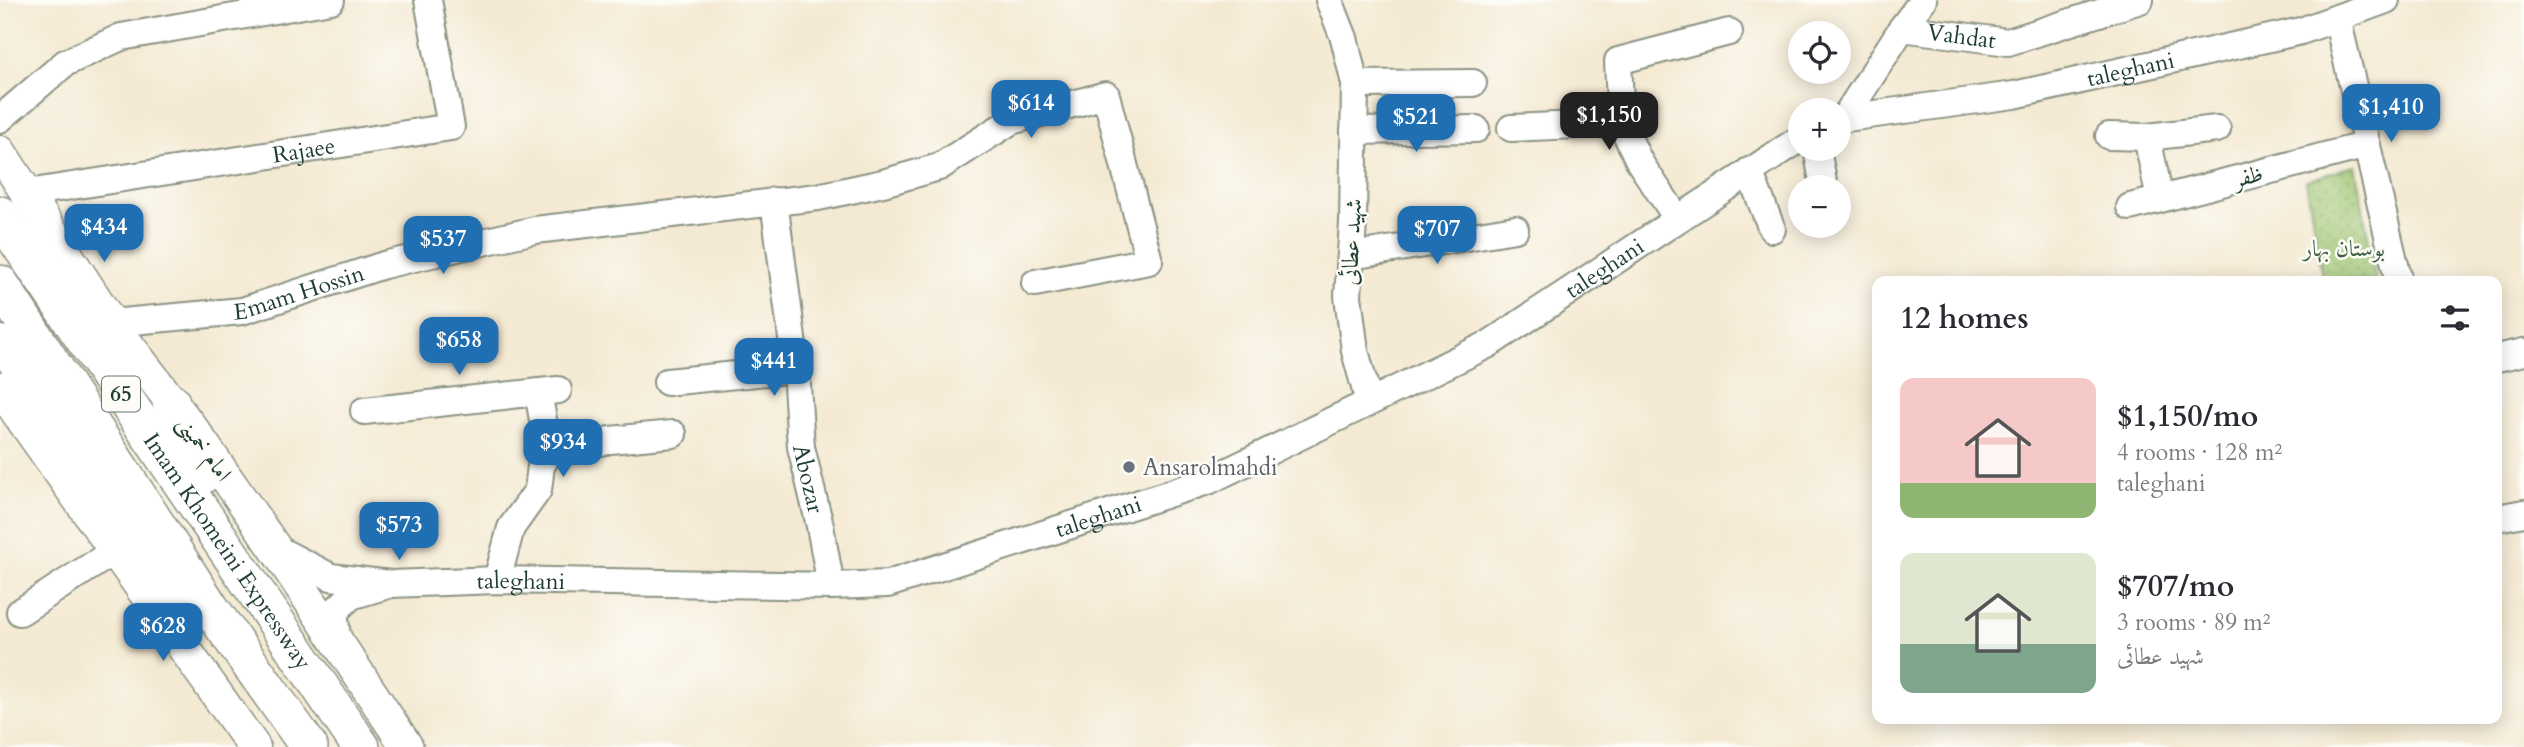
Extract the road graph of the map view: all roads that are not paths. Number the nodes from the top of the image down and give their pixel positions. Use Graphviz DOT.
graph roads {
  1 [pos="331,0"];
  2 [pos="428,0"];
  3 [pos="1329,0"];
  4 [pos="1923,0"];
  5 [pos="2140,0"];
  6 [pos="2386,0"];
  7 [pos="2337,18"];
  8 [pos="1902,29"];
  9 [pos="1729,32"];
  10 [pos="1473,83"];
  11 [pos="1355,84"];
  12 [pos="1851,105"];
  13 [pos="1851,117"];
  14 [pos="0,118"];
  15 [pos="1621,123"];
  16 [pos="1511,128"];
  17 [pos="2217,128"];
  18 [pos="1476,129"];
  19 [pos="1354,131"];
  20 [pos="2109,136"];
  21 [pos="2147,137"];
  22 [pos="2367,145"];
  23 [pos="1788,146"];
  24 [pos="0,152"];
  25 [pos="1749,171"];
  26 [pos="2160,199"];
  27 [pos="774,201"];
  28 [pos="14,204"];
  29 [pos="2130,207"];
  30 [pos="1677,218"];
  31 [pos="1515,229"];
  32 [pos="1772,229"];
  33 [pos="1351,256"];
  34 [pos="2398,276"];
  35 [pos="1035,282"];
  36 [pos="0,284"];
  37 [pos="111,323"];
  38 [pos="0,342"];
  39 [pos="2524,352"];
  40 [pos="2502,357"];
  41 [pos="796,369"];
  42 [pos="667,382"];
  43 [pos="0,388"];
  44 [pos="171,402"];
  45 [pos="1369,402"];
  46 [pos="364,411"];
  47 [pos="673,434"];
  48 [pos="549,453"];
  49 [pos="2524,513"];
  50 [pos="2502,518"];
  51 [pos="275,548"];
  52 [pos="116,550"];
  53 [pos="242,573"];
  54 [pos="497,580"];
  55 [pos="391,584"];
  56 [pos="831,586"];
  57 [pos="211,609"];
  58 [pos="20,612"];
  59 [pos="338,644"];
  60 [pos="254,747"];
  61 [pos="309,747"];
  62 [pos="361,747"];
  63 [pos="407,747"];
  1 -- 14 [label="street"];
  2 -- 28 [label="street, Rajaee"];
  3 -- 11 [label="street, شهید عطائی"];
  4 -- 8 [label="street"];
  5 -- 8 [label="street, Vahdat"];
  6 -- 7 [label="street"];
  7 -- 13 [label="street, taleghani"];
  7 -- 22 [label="street"];
  8 -- 12 [label="street"];
  9 -- 15 [label="street"];
  10 -- 11 [label="street"];
  11 -- 19 [label="street, شهید عطائی"];
  15 -- 16 [label="street"];
  15 -- 30 [label="street"];
  17 -- 21 [label="street"];
  18 -- 19 [label="street"];
  19 -- 33 [label="street, شهید عطائی"];
  20 -- 21 [label="street"];
  21 -- 26 [label="street"];
  22 -- 26 [label="street, ظفر"];
  22 -- 34 [label="street"];
  23 -- 25 [label="street, taleghani"];
  24 -- 28 [label="main road, امام خمینی"];
  25 -- 30 [label="street, taleghani"];
  25 -- 32 [label="street"];
  26 -- 29 [label="street, ظفر"];
  27 -- 35 [label="street, Emam Hossin"];
  27 -- 37 [label="street, Emam Hossin"];
  27 -- 41 [label="street, Abozar"];
  28 -- 37 [label="main road, امام خمینی"];
  28 -- 53 [label="highway, Imam Khomeini Expressway / 65"];
  30 -- 45 [label="street, taleghani"];
  31 -- 33 [label="street"];
  33 -- 45 [label="street, شهید عطائی"];
  36 -- 57 [label="highway, Imam Khomeini Expressway / 65"];
  37 -- 44 [label="main road, امام خمینی"];
  38 -- 57 [label="main road"];
  39 -- 40 [label="street"];
  41 -- 42 [label="street"];
  41 -- 56 [label="street, Abozar"];
  43 -- 52 [label="main road"];
  44 -- 51 [label="main road, امام خمینی"];
  44 -- 53 [label="highway"];
  45 -- 56 [label="street, taleghani"];
  46 -- 48 [label="street"];
  47 -- 48 [label="street"];
  48 -- 54 [label="street"];
  49 -- 50 [label="street"];
  51 -- 55 [label="street"];
  51 -- 59 [label="main road, امام خمینی"];
  52 -- 58 [label="street"];
  52 -- 60 [label="main road"];
  53 -- 62 [label="highway, Imam Khomeini Expressway / 65"];
  54 -- 55 [label="street, taleghani"];
  54 -- 56 [label="street, taleghani"];
  55 -- 59 [label="street"];
  57 -- 61 [label="highway, Imam Khomeini Expressway / 65"];
  59 -- 63 [label="main road, امام خمینی"];
}
